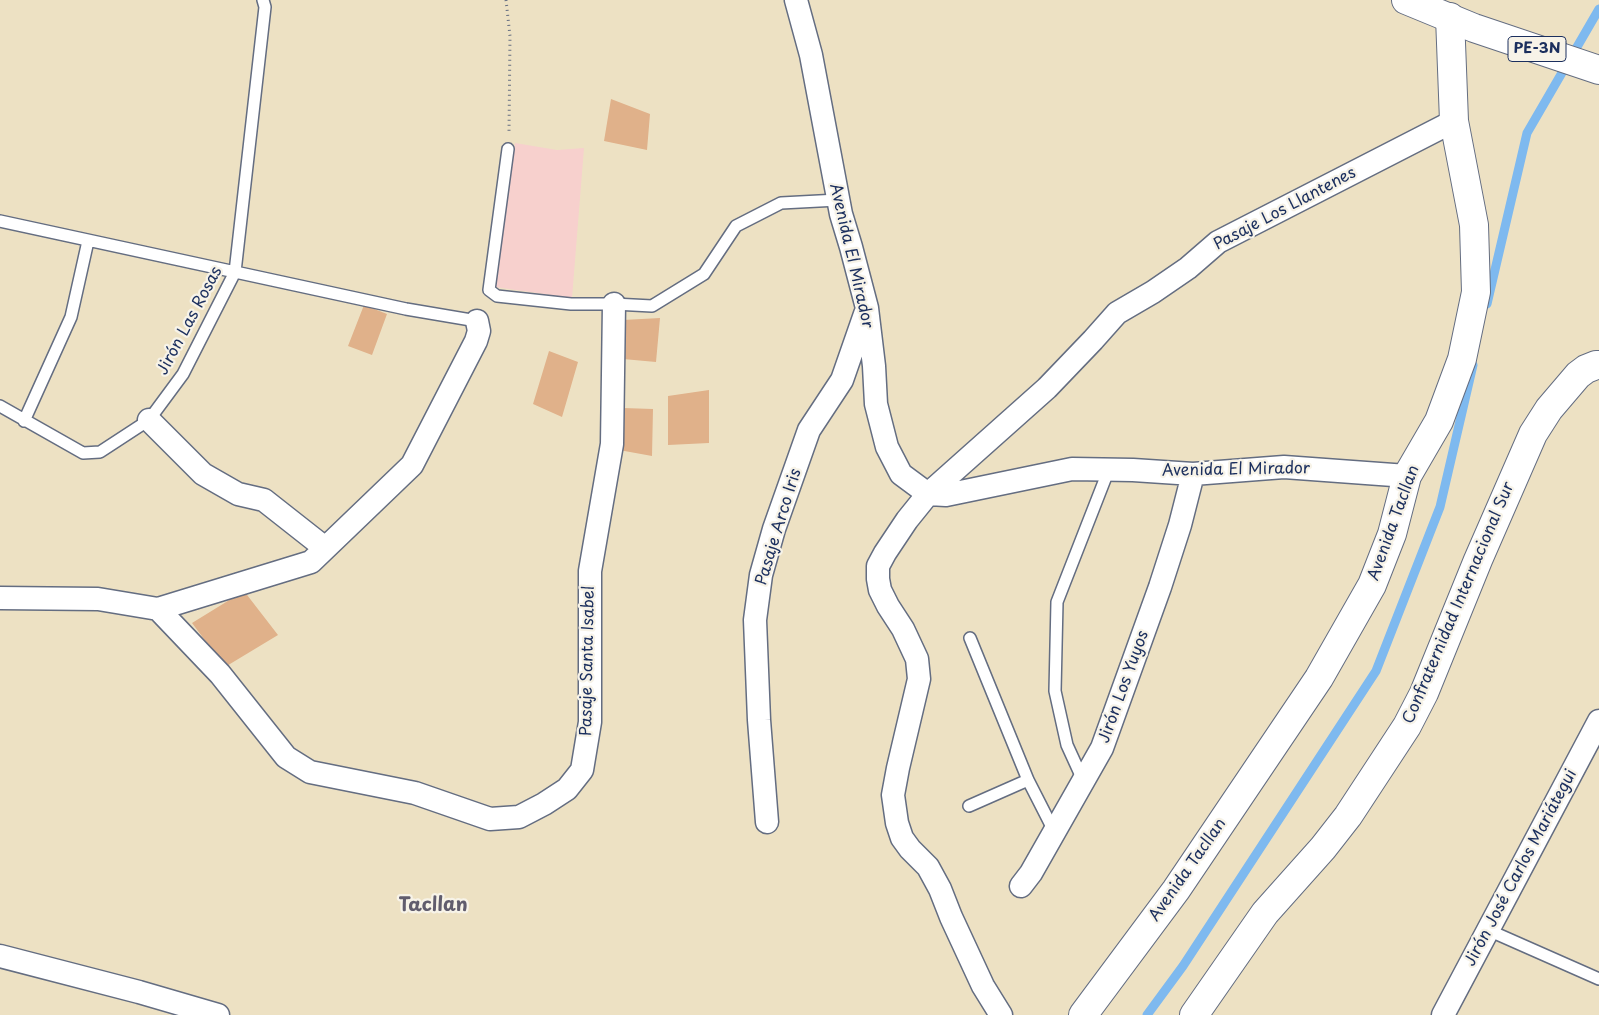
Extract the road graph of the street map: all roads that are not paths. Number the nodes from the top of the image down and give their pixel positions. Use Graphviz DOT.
graph roads {
  1 [pos="264,0"];
  2 [pos="796,0"];
  3 [pos="1406,0"];
  4 [pos="1450,17"];
  5 [pos="1599,70"];
  6 [pos="1454,121"];
  7 [pos="508,150"];
  8 [pos="838,200"];
  9 [pos="0,221"];
  10 [pos="88,241"];
  11 [pos="235,272"];
  12 [pos="614,304"];
  13 [pos="867,308"];
  14 [pos="477,321"];
  15 [pos="1599,365"];
  16 [pos="0,406"];
  17 [pos="149,420"];
  18 [pos="24,421"];
  19 [pos="1109,469"];
  20 [pos="1193,474"];
  21 [pos="1407,476"];
  22 [pos="928,494"];
  23 [pos="325,548"];
  24 [pos="0,598"];
  25 [pos="158,609"];
  26 [pos="970,638"];
  27 [pos="1599,721"];
  28 [pos="1028,780"];
  29 [pos="1083,780"];
  30 [pos="969,806"];
  31 [pos="767,822"];
  32 [pos="1054,831"];
  33 [pos="1021,886"];
  34 [pos="1488,930"];
  35 [pos="0,956"];
  36 [pos="1599,979"];
  37 [pos="218,1015"];
  38 [pos="1001,1015"];
  39 [pos="1083,1015"];
  40 [pos="1194,1015"];
  41 [pos="1443,1015"];
  1 -- 11 [label="lane, Jirón Las Rosas"];
  2 -- 8 [label="street, Avenida El Mirador"];
  3 -- 4 [label="main road, PE-3N"];
  4 -- 5 [label="main road, PE-3N"];
  4 -- 6 [label="main road, Avenida Tacllan"];
  6 -- 21 [label="main road, Avenida Tacllan"];
  6 -- 22 [label="street, Pasaje Los Llantenes"];
  7 -- 12 [label="lane"];
  8 -- 12 [label="lane"];
  8 -- 13 [label="street, Avenida El Mirador"];
  9 -- 10 [label="lane"];
  10 -- 11 [label="lane"];
  10 -- 18 [label="lane"];
  11 -- 14 [label="lane"];
  11 -- 17 [label="lane, Jirón Las Rosas"];
  12 -- 25 [label="street, Pasaje Santa Isabel"];
  13 -- 22 [label="street, Avenida El Mirador"];
  13 -- 31 [label="street, Pasaje Arco Iris"];
  14 -- 23 [label="street"];
  15 -- 40 [label="main road, Confraternidad Internacional Sur"];
  16 -- 18 [label="lane, Jirón Las Rosas"];
  17 -- 18 [label="lane, Jirón Las Rosas"];
  17 -- 23 [label="street"];
  19 -- 20 [label="street, Avenida El Mirador"];
  19 -- 22 [label="street, Avenida El Mirador"];
  19 -- 29 [label="lane"];
  20 -- 21 [label="street, Avenida El Mirador"];
  20 -- 29 [label="street, Jirón Los Yuyos"];
  21 -- 39 [label="main road, Avenida Tacllan"];
  22 -- 38 [label="street, Pasaje Los Llantenes"];
  23 -- 25 [label="street"];
  24 -- 25 [label="street"];
  26 -- 28 [label="lane"];
  27 -- 34 [label="street, Jirón José Carlos Mariátegui"];
  28 -- 30 [label="lane"];
  28 -- 32 [label="lane"];
  29 -- 32 [label="street, Jirón Los Yuyos"];
  32 -- 33 [label="street, Jirón Los Yuyos"];
  34 -- 36 [label="lane"];
  34 -- 41 [label="street, Jirón José Carlos Mariátegui"];
  35 -- 37 [label="street"];
}
